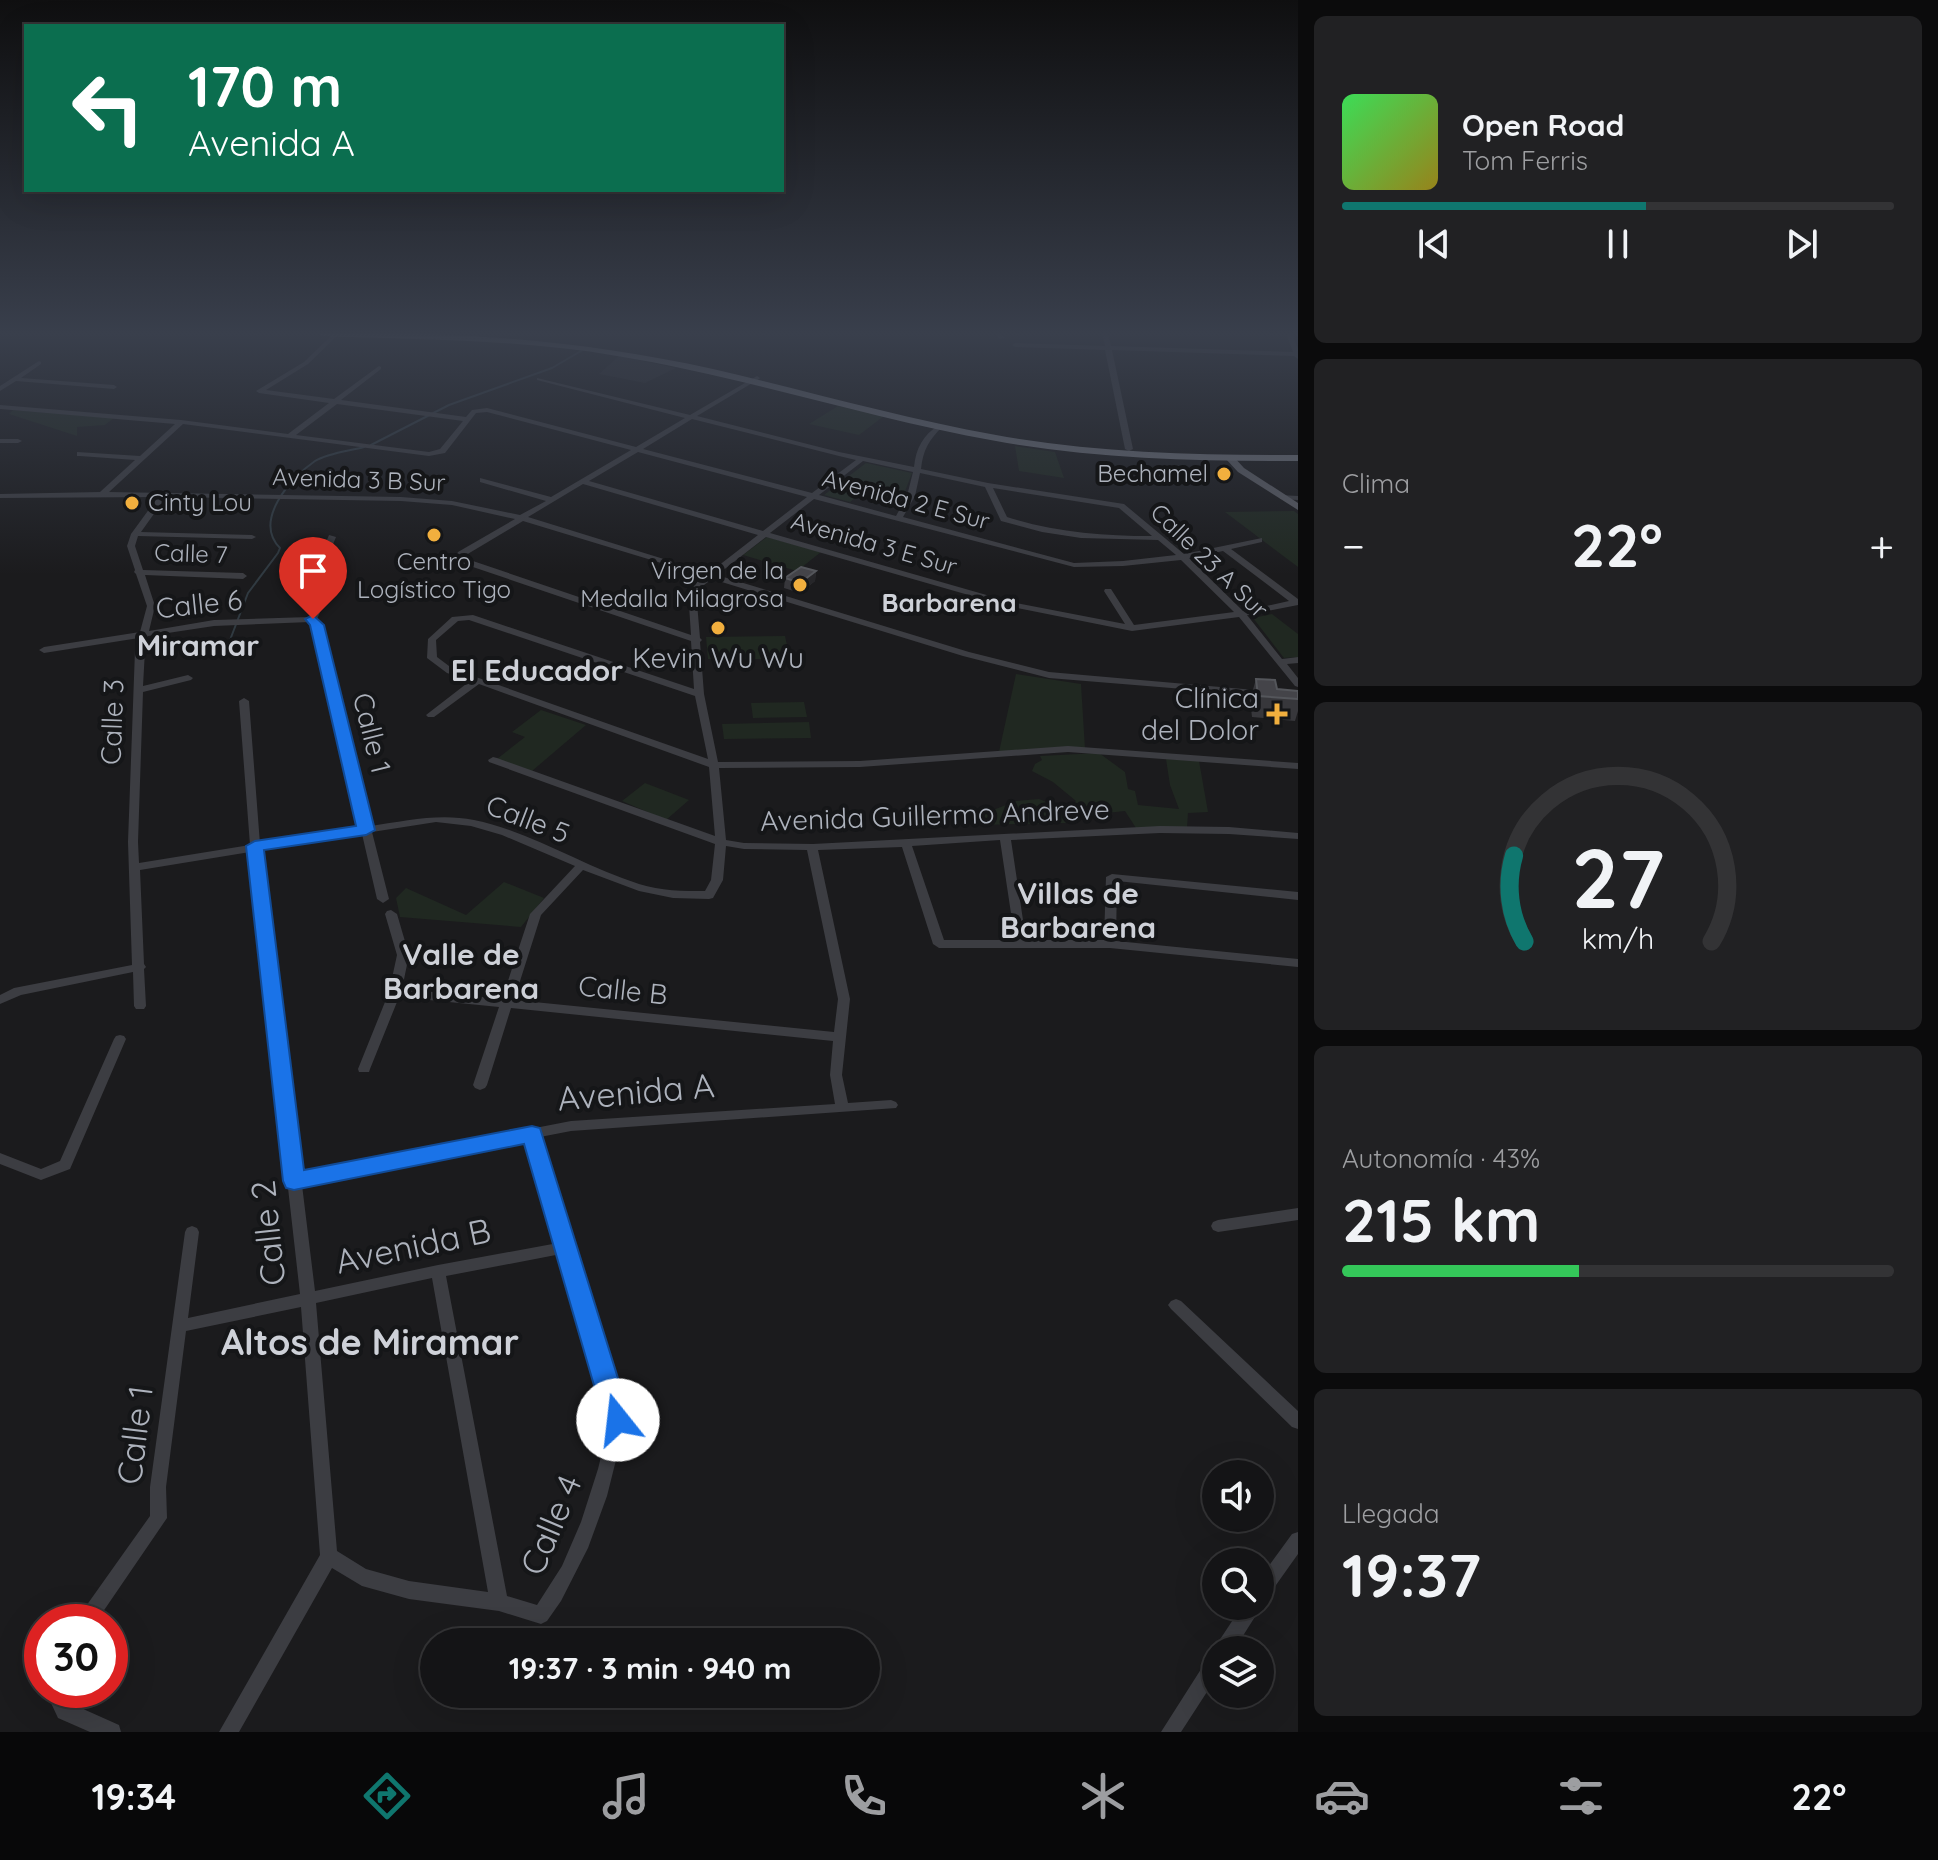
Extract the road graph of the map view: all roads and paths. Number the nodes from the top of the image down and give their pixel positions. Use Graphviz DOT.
graph roads {
  1 [pos="82,414"];
  2 [pos="319,414"];
  3 [pos="426,414"];
  4 [pos="473,414"];
  5 [pos="500,414"];
  6 [pos="679,414"];
  7 [pos="697,414"];
  8 [pos="887,414"];
  9 [pos="904,414"];
  10 [pos="1122,414"];
  11 [pos="692,417"];
  12 [pos="466,419"];
  13 [pos="181,422"];
  14 [pos="939,427"];
  15 [pos="291,435"];
  16 [pos="0,441"];
  17 [pos="18,441"];
  18 [pos="640,448"];
  19 [pos="1065,449"];
  20 [pos="1129,449"];
  21 [pos="80,454"];
  22 [pos="1298,456"];
  23 [pos="142,458"];
  24 [pos="1195,458"];
  25 [pos="1230,458"];
  26 [pos="861,459"];
  27 [pos="917,471"];
  28 [pos="483,480"];
  29 [pos="583,482"];
  30 [pos="988,485"];
  31 [pos="102,494"];
  32 [pos="164,494"];
  33 [pos="814,495"];
  34 [pos="0,496"];
  35 [pos="1283,497"];
  36 [pos="1298,498"];
  37 [pos="552,500"];
  38 [pos="1298,507"];
  39 [pos="522,518"];
  40 [pos="898,519"];
  41 [pos="763,533"];
  42 [pos="135,534"];
  43 [pos="252,537"];
  44 [pos="332,537"];
  45 [pos="1160,538"];
  46 [pos="1259,540"];
  47 [pos="1225,549"];
  48 [pos="1185,559"];
  49 [pos="138,572"];
  50 [pos="709,574"];
  51 [pos="243,576"];
  52 [pos="1108,591"];
  53 [pos="1297,602"];
  54 [pos="1241,614"];
  55 [pos="313,619"];
  56 [pos="1132,628"];
  57 [pos="143,632"];
  58 [pos="698,640"];
  59 [pos="44,650"];
  60 [pos="1298,660"];
  61 [pos="1280,662"];
  62 [pos="188,678"];
  63 [pos="477,681"];
  64 [pos="1298,684"];
  65 [pos="140,690"];
  66 [pos="699,694"];
  67 [pos="1283,696"];
  68 [pos="244,701"];
  69 [pos="431,715"];
  70 [pos="493,760"];
  71 [pos="714,765"];
  72 [pos="1298,766"];
  73 [pos="366,830"];
  74 [pos="1298,836"];
  75 [pos="1005,837"];
  76 [pos="721,842"];
  77 [pos="906,844"];
  78 [pos="255,846"];
  79 [pos="812,847"];
  80 [pos="581,866"];
  81 [pos="135,867"];
  82 [pos="1298,896"];
  83 [pos="383,899"];
  84 [pos="391,914"];
  85 [pos="1021,943"];
  86 [pos="1110,944"];
  87 [pos="1298,963"];
  88 [pos="140,967"];
  89 [pos="395,992"];
  90 [pos="0,1000"];
  91 [pos="507,1003"];
  92 [pos="140,1006"];
  93 [pos="838,1037"];
  94 [pos="120,1039"];
  95 [pos="364,1069"];
  96 [pos="480,1085"];
  97 [pos="891,1105"];
  98 [pos="842,1108"];
  99 [pos="532,1134"];
  100 [pos="0,1158"];
  101 [pos="294,1181"];
  102 [pos="1298,1214"];
  103 [pos="1218,1226"];
  104 [pos="192,1232"];
  105 [pos="563,1248"];
  106 [pos="438,1271"];
  107 [pos="308,1298"];
  108 [pos="1176,1305"];
  109 [pos="181,1326"];
  110 [pos="1298,1422"];
  111 [pos="1298,1540"];
  112 [pos="329,1556"];
  113 [pos="1274,1573"];
  114 [pos="499,1602"];
  115 [pos="98,1604"];
  116 [pos="1202,1683"];
  117 [pos="63,1708"];
  118 [pos="112,1732"];
  119 [pos="228,1732"];
  120 [pos="1170,1732"];
  1 -- 13 [label="street"];
  2 -- 15 [label="street"];
  3 -- 12 [label="street"];
  4 -- 12 [label="street, Avenida 2 E Sur"];
  5 -- 18 [label="street, Avenida 2 E Sur"];
  6 -- 11 [label="street"];
  7 -- 11 [label="street"];
  8 -- 14 [label="highway"];
  9 -- 20 [label="highway"];
  10 -- 20 [label="street"];
  11 -- 18 [label="street"];
  11 -- 26 [label="street"];
  12 -- 15 [label="street"];
  13 -- 15 [label="street"];
  13 -- 23 [label="street"];
  14 -- 19 [label="highway"];
  14 -- 27 [label="street"];
  16 -- 17 [label="street"];
  18 -- 29 [label="street"];
  18 -- 33 [label="street, Avenida 2 E Sur"];
  19 -- 20 [label="highway"];
  19 -- 24 [label="highway"];
  20 -- 22 [label="highway"];
  20 -- 24 [label="highway"];
  21 -- 23 [label="street"];
  22 -- 25 [label="highway"];
  23 -- 31 [label="street"];
  24 -- 25 [label="highway"];
  25 -- 35 [label="main road"];
  26 -- 27 [label="street"];
  26 -- 33 [label="street"];
  27 -- 30 [label="street"];
  27 -- 40 [label="street"];
  28 -- 37 [label="street"];
  29 -- 37 [label="street"];
  29 -- 41 [label="street, Avenida 3 E Sur"];
  30 -- 45 [label="street, Calle 23 A Sur"];
  30 -- 45 [label="street"];
  31 -- 32 [label="street, Avenida 3 B Sur"];
  31 -- 34 [label="street, Avenida 3 B Sur"];
  32 -- 39 [label="street, Avenida 3 B Sur"];
  32 -- 42 [label="street"];
  33 -- 40 [label="street, Avenida 2 E Sur"];
  33 -- 41 [label="street"];
  35 -- 36 [label="street"];
  35 -- 38 [label="main road"];
  37 -- 39 [label="street"];
  39 -- 50 [label="street, Avenida 3 B Sur"];
  39 -- 58 [label="street"];
  40 -- 48 [label="street, Avenida 2 E Sur"];
  41 -- 50 [label="street"];
  41 -- 56 [label="street, Avenida 3 E Sur"];
  42 -- 43 [label="street"];
  42 -- 49 [label="street, Calle 3"];
  44 -- 55 [label="street, Calle 1"];
  45 -- 48 [label="street, Calle 23 A Sur"];
  46 -- 47 [label="street, Avenida 2 E Sur"];
  47 -- 48 [label="street, Avenida 2 E Sur"];
  47 -- 53 [label="street"];
  48 -- 54 [label="street, Calle 23 A Sur"];
  49 -- 51 [label="street, Calle 7"];
  49 -- 57 [label="street, Calle 3"];
  50 -- 58 [label="street"];
  50 -- 67 [label="street, Avenida 3 B Sur"];
  52 -- 56 [label="street"];
  53 -- 54 [label="street, Avenida 3 E Sur"];
  54 -- 56 [label="street, Avenida 3 E Sur"];
  54 -- 61 [label="street, Calle 23 A Sur"];
  55 -- 57 [label="street, Calle 6"];
  55 -- 73 [label="street, Calle 1"];
  57 -- 59 [label="street, Calle 6"];
  57 -- 65 [label="street, Calle 3"];
  58 -- 66 [label="street"];
  60 -- 61 [label="street"];
  61 -- 64 [label="street, Calle 23 A Sur"];
  62 -- 65 [label="street"];
  63 -- 66 [label="street"];
  63 -- 69 [label="street"];
  63 -- 71 [label="street"];
  65 -- 81 [label="street, Calle 3"];
  66 -- 71 [label="street"];
  68 -- 78 [label="street, Calle 2"];
  70 -- 76 [label="street, Avenida Guillermo Andreve"];
  71 -- 72 [label="street"];
  71 -- 76 [label="street"];
  73 -- 78 [label="street, Calle 5"];
  73 -- 80 [label="street, Calle 5"];
  73 -- 83 [label="street, Calle 1"];
  74 -- 75 [label="street, Avenida Guillermo Andreve"];
  75 -- 77 [label="street, Avenida Guillermo Andreve"];
  75 -- 85 [label="street"];
  76 -- 79 [label="street, Avenida Guillermo Andreve"];
  76 -- 80 [label="street, Calle 5"];
  77 -- 79 [label="street, Avenida Guillermo Andreve"];
  77 -- 85 [label="street"];
  78 -- 81 [label="street, Calle 5"];
  78 -- 101 [label="street, Calle 2"];
  79 -- 93 [label="street"];
  80 -- 91 [label="street"];
  81 -- 88 [label="street, Calle 3"];
  82 -- 86 [label="street"];
  84 -- 89 [label="street"];
  85 -- 86 [label="street"];
  86 -- 87 [label="street"];
  88 -- 90 [label="street"];
  88 -- 92 [label="street, Calle 3"];
  89 -- 91 [label="street, Calle B"];
  89 -- 95 [label="street"];
  91 -- 93 [label="street, Calle B"];
  91 -- 96 [label="street"];
  93 -- 98 [label="street"];
  94 -- 100 [label="street"];
  97 -- 98 [label="street, Avenida A"];
  98 -- 99 [label="street, Avenida A"];
  99 -- 101 [label="street, Avenida A"];
  99 -- 105 [label="street, Calle 4"];
  101 -- 107 [label="street, Calle 2"];
  102 -- 103 [label="street"];
  104 -- 109 [label="street, Calle 1"];
  105 -- 106 [label="street, Avenida B"];
  105 -- 114 [label="street, Calle 4"];
  106 -- 107 [label="street, Avenida B"];
  106 -- 114 [label="street"];
  107 -- 109 [label="street, Avenida B"];
  107 -- 112 [label="street, Calle 2"];
  108 -- 110 [label="street"];
  109 -- 115 [label="street, Calle 1"];
  111 -- 113 [label="street"];
  112 -- 114 [label="street"];
  112 -- 119 [label="street"];
  116 -- 120 [label="street"];
  117 -- 118 [label="street"];
}
